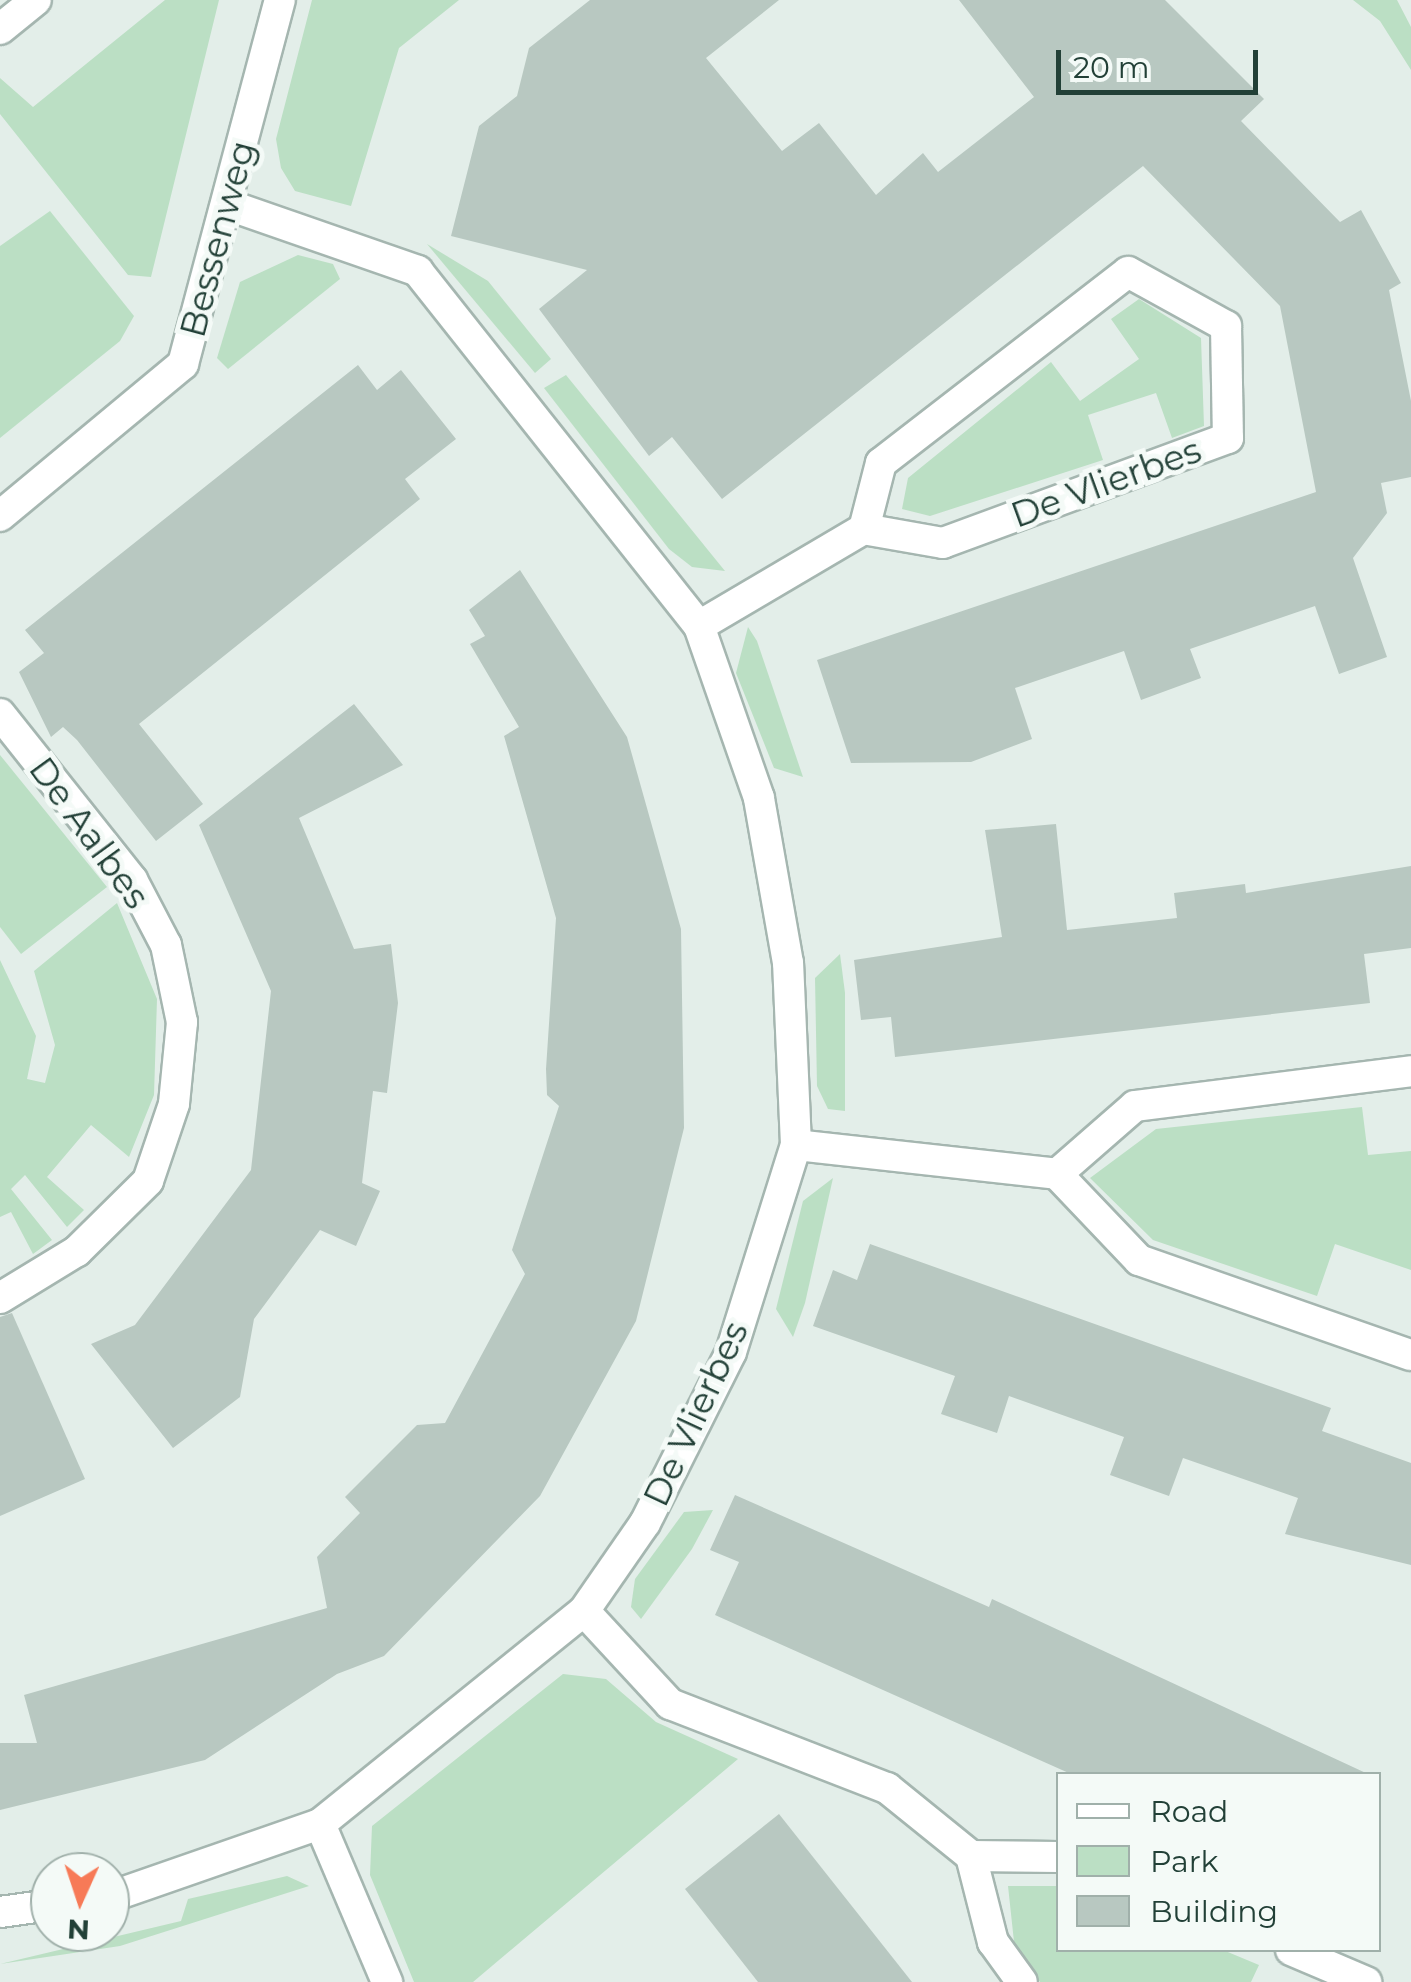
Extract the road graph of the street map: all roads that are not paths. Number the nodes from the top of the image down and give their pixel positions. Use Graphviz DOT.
graph roads {
  1 [pos="36,0"];
  2 [pos="280,0"];
  3 [pos="0,29"];
  4 [pos="228,205"];
  5 [pos="0,516"];
  6 [pos="864,529"];
  7 [pos="699,626"];
  8 [pos="0,714"];
  9 [pos="1411,1071"];
  10 [pos="796,1145"];
  11 [pos="1057,1174"];
  12 [pos="0,1298"];
  13 [pos="1411,1355"];
  14 [pos="584,1610"];
  15 [pos="320,1824"];
  16 [pos="971,1856"];
  17 [pos="1056,1856"];
  18 [pos="130,1891"];
  19 [pos="30,1908"];
  20 [pos="0,1912"];
  21 [pos="1295,1952"];
  22 [pos="388,1982"];
  23 [pos="1022,1982"];
  24 [pos="1366,1982"];
  1 -- 3 [label="street"];
  2 -- 4 [label="street, Bessenweg"];
  4 -- 5 [label="street, Bessenweg"];
  4 -- 7 [label="street, De Vlierbes"];
  6 -- 6 [label="street, De Vlierbes"];
  6 -- 7 [label="street"];
  7 -- 10 [label="street, De Vlierbes"];
  8 -- 12 [label="street, De Aalbes"];
  9 -- 11 [label="street"];
  10 -- 11 [label="street"];
  10 -- 14 [label="street, De Vlierbes"];
  11 -- 13 [label="street"];
  14 -- 15 [label="street, De Vlierbes"];
  14 -- 16 [label="street"];
  15 -- 18 [label="street, De Vlierbes"];
  15 -- 22 [label="street"];
  16 -- 17 [label="street"];
  16 -- 23 [label="street"];
  19 -- 20 [label="street"];
  21 -- 24 [label="street"];
}
